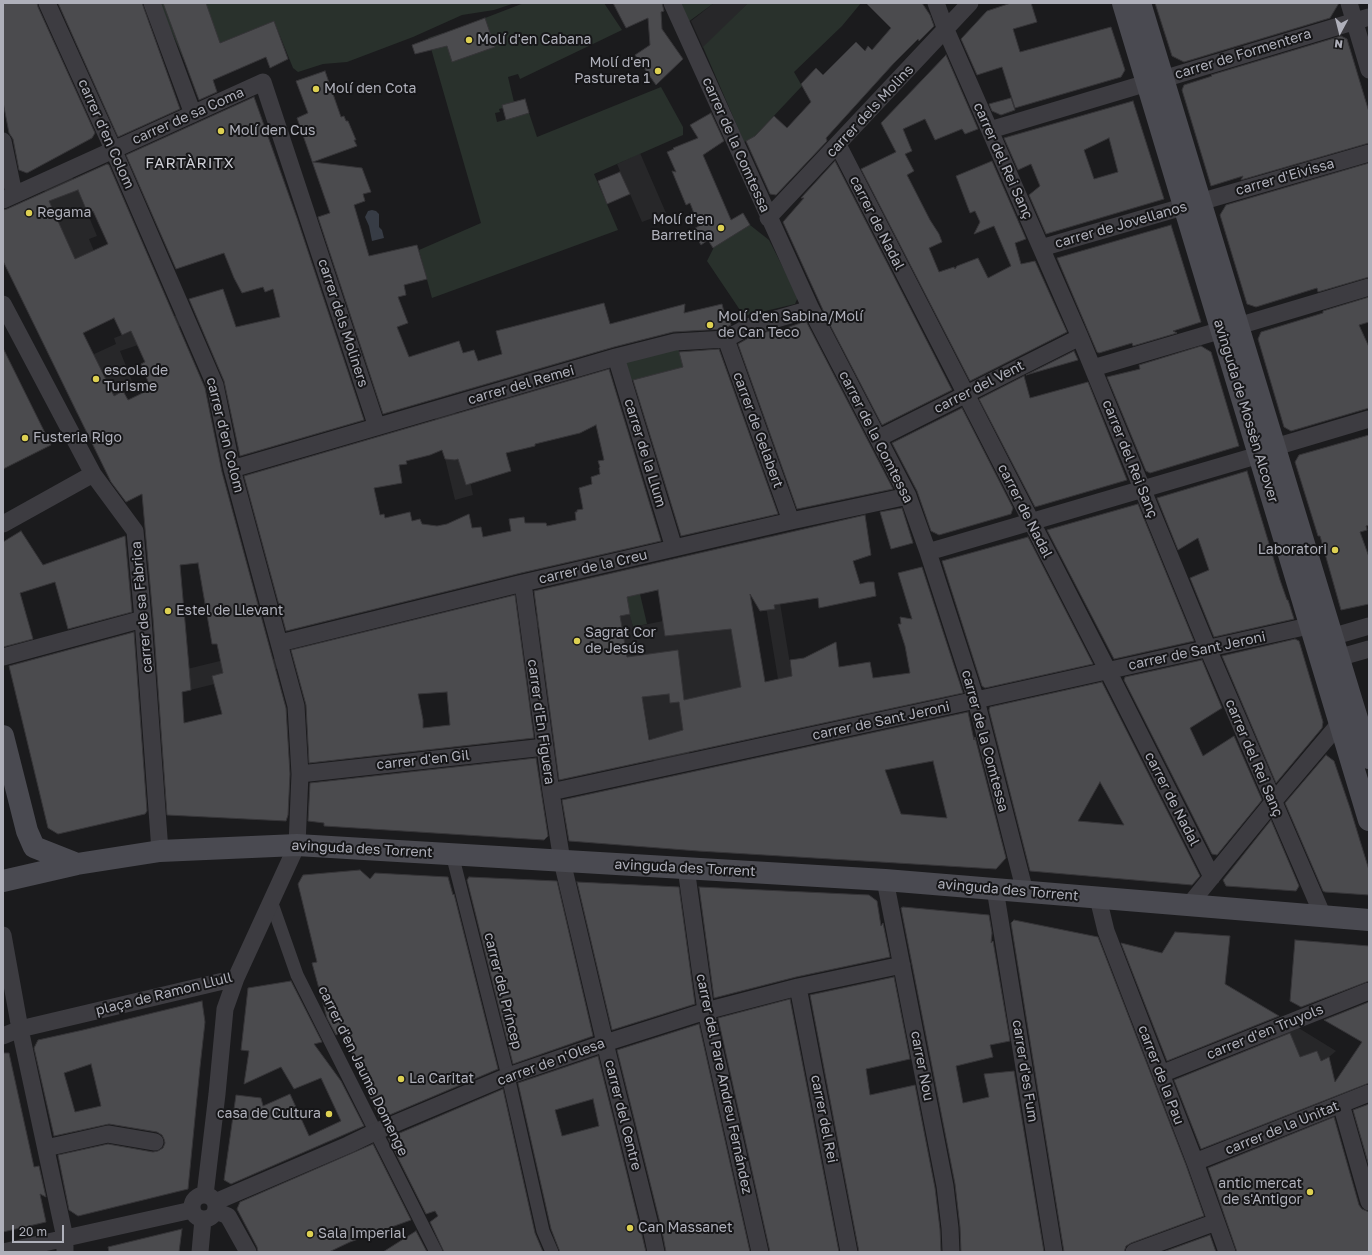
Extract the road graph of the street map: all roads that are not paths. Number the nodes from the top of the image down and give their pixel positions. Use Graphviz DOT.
graph roads {
  1 [pos="47,3"];
  2 [pos="152,3"];
  3 [pos="672,3"];
  4 [pos="936,3"];
  5 [pos="970,3"];
  6 [pos="1123,3"];
  7 [pos="1140,3"];
  8 [pos="1349,3"];
  9 [pos="1362,19"];
  10 [pos="946,30"];
  11 [pos="1369,70"];
  12 [pos="1155,81"];
  13 [pos="263,82"];
  14 [pos="193,114"];
  15 [pos="990,130"];
  16 [pos="3,141"];
  17 [pos="838,145"];
  18 [pos="113,149"];
  19 [pos="1369,152"];
  20 [pos="8,197"];
  21 [pos="1192,204"];
  22 [pos="768,218"];
  23 [pos="1041,248"];
  24 [pos="1369,287"];
  25 [pos="3,304"];
  26 [pos="810,309"];
  27 [pos="1230,328"];
  28 [pos="1080,337"];
  29 [pos="726,340"];
  30 [pos="616,358"];
  31 [pos="1093,368"];
  32 [pos="965,394"];
  33 [pos="1369,419"];
  34 [pos="377,427"];
  35 [pos="879,438"];
  36 [pos="1267,451"];
  37 [pos="232,469"];
  38 [pos="93,474"];
  39 [pos="1142,489"];
  40 [pos="908,496"];
  41 [pos="791,521"];
  42 [pos="1030,522"];
  43 [pos="3,524"];
  44 [pos="674,548"];
  45 [pos="928,552"];
  46 [pos="523,583"];
  47 [pos="144,619"];
  48 [pos="1369,626"];
  49 [pos="1324,641"];
  50 [pos="280,643"];
  51 [pos="1208,649"];
  52 [pos="1369,649"];
  53 [pos="3,657"];
  54 [pos="1108,671"];
  55 [pos="976,700"];
  56 [pos="1340,724"];
  57 [pos="3,736"];
  58 [pos="545,747"];
  59 [pos="1369,758"];
  60 [pos="300,774"];
  61 [pos="551,792"];
  62 [pos="1273,802"];
  63 [pos="1369,820"];
  64 [pos="298,845"];
  65 [pos="160,851"];
  66 [pos="452,854"];
  67 [pos="562,861"];
  68 [pos="77,864"];
  69 [pos="686,868"];
  70 [pos="1212,877"];
  71 [pos="885,880"];
  72 [pos="3,881"];
  73 [pos="995,889"];
  74 [pos="1025,892"];
  75 [pos="1098,898"];
  76 [pos="271,901"];
  77 [pos="1189,905"];
  78 [pos="1323,916"];
  79 [pos="1369,920"];
  80 [pos="3,935"];
  81 [pos="902,965"];
  82 [pos="236,978"];
  83 [pos="798,987"];
  84 [pos="1369,991"];
  85 [pos="706,1011"];
  86 [pos="20,1029"];
  87 [pos="3,1036"];
  88 [pos="605,1043"];
  89 [pos="1161,1074"];
  90 [pos="508,1076"];
  91 [pos="1369,1093"];
  92 [pos="1341,1104"];
  93 [pos="375,1132"];
  94 [pos="155,1142"];
  95 [pos="46,1148"];
  96 [pos="1195,1162"];
  97 [pos="1369,1202"];
  98 [pos="206,1207"];
  99 [pos="1216,1222"];
  100 [pos="65,1245"];
  101 [pos="3,1252"];
  102 [pos="200,1252"];
  103 [pos="248,1252"];
  104 [pos="436,1252"];
  105 [pos="552,1252"];
  106 [pos="656,1252"];
  107 [pos="760,1252"];
  108 [pos="849,1252"];
  109 [pos="951,1252"];
  110 [pos="1054,1252"];
  111 [pos="1134,1252"];
  112 [pos="1227,1252"];
  1 -- 18 [label="street, carrer d'en Colom"];
  2 -- 14 [label="street"];
  3 -- 22 [label="street, carrer de la Comtessa"];
  4 -- 10 [label="street, carrer del Rei Sanç"];
  5 -- 10 [label="street, carrer dels Molins"];
  6 -- 12 [label="main road, avinguda de Mossèn Alcover"];
  7 -- 12 [label="main road, avinguda de Mossèn Alcover"];
  8 -- 9 [label="street"];
  9 -- 11 [label="street"];
  9 -- 12 [label="street, carrer de Formentera"];
  10 -- 15 [label="street, carrer del Rei Sanç"];
  10 -- 17 [label="street, carrer dels Molins"];
  12 -- 15 [label="street, carrer de Formentera"];
  12 -- 21 [label="main road, avinguda de Mossèn Alcover"];
  13 -- 14 [label="street, carrer de sa Coma"];
  13 -- 34 [label="street, carrer dels Moliners"];
  14 -- 18 [label="street, carrer de sa Coma"];
  15 -- 23 [label="street, carrer del Rei Sanç"];
  16 -- 20 [label="street"];
  17 -- 22 [label="street, carrer dels Molins"];
  17 -- 32 [label="street, carrer de Nadal"];
  18 -- 20 [label="street, carrer de sa Coma"];
  18 -- 37 [label="street, carrer d'en Colom"];
  19 -- 21 [label="street, carrer d'Eivissa"];
  21 -- 23 [label="street, carrer de Jovellanos"];
  21 -- 27 [label="main road, avinguda de Mossèn Alcover"];
  22 -- 26 [label="street, carrer de la Comtessa"];
  23 -- 28 [label="street, carrer del Rei Sanç"];
  24 -- 27 [label="street"];
  25 -- 38 [label="street, carrer de sa Fàbrica"];
  26 -- 29 [label="street, carrer del Remei"];
  26 -- 35 [label="street, carrer de la Comtessa"];
  27 -- 31 [label="street"];
  27 -- 36 [label="main road, avinguda de Mossèn Alcover"];
  28 -- 31 [label="street, carrer del Rei Sanç"];
  28 -- 32 [label="street, carrer del Vent"];
  29 -- 30 [label="street, carrer del Remei"];
  29 -- 41 [label="street, carrer de Gelabert"];
  30 -- 34 [label="street, carrer del Remei"];
  30 -- 44 [label="street, carrer de la Llum"];
  31 -- 39 [label="street, carrer del Rei Sanç"];
  32 -- 35 [label="street, carrer del Vent"];
  32 -- 42 [label="street, carrer de Nadal"];
  33 -- 36 [label="street"];
  34 -- 37 [label="street, carrer del Remei"];
  35 -- 40 [label="street, carrer de la Comtessa"];
  36 -- 39 [label="street"];
  36 -- 49 [label="main road, avinguda de Mossèn Alcover"];
  37 -- 50 [label="street, carrer d'en Colom"];
  38 -- 43 [label="street"];
  38 -- 47 [label="street, carrer de sa Fàbrica"];
  39 -- 42 [label="street"];
  39 -- 51 [label="street, carrer del Rei Sanç"];
  40 -- 41 [label="street, carrer de la Creu"];
  40 -- 45 [label="street, carrer de la Comtessa"];
  41 -- 44 [label="street, carrer de la Creu"];
  42 -- 45 [label="street"];
  42 -- 54 [label="street, carrer de Nadal"];
  44 -- 46 [label="street, carrer de la Creu"];
  45 -- 55 [label="street, carrer de la Comtessa"];
  46 -- 50 [label="street, carrer de la Creu"];
  46 -- 58 [label="street, carrer d'En Figuera"];
  47 -- 53 [label="street"];
  47 -- 65 [label="street, carrer de sa Fàbrica"];
  48 -- 49 [label="street"];
  49 -- 51 [label="street, carrer de Sant Jeroni"];
  49 -- 52 [label="street"];
  49 -- 56 [label="main road, avinguda de Mossèn Alcover"];
  49 -- 59 [label="main road, avinguda de Mossèn Alcover"];
  50 -- 60 [label="street, carrer d'en Colom"];
  51 -- 54 [label="street, carrer de Sant Jeroni"];
  51 -- 62 [label="street, carrer del Rei Sanç"];
  54 -- 55 [label="street, carrer de Sant Jeroni"];
  54 -- 70 [label="street, carrer de Nadal"];
  55 -- 61 [label="street, carrer de Sant Jeroni"];
  55 -- 74 [label="street, carrer de la Comtessa"];
  56 -- 62 [label="street"];
  56 -- 63 [label="main road, avinguda de Mossèn Alcover"];
  57 -- 68 [label="main road"];
  58 -- 60 [label="street, carrer d'en Gil"];
  58 -- 61 [label="street, carrer d'En Figuera"];
  60 -- 64 [label="street, carrer d'en Colom"];
  61 -- 67 [label="street, carrer d'En Figuera"];
  62 -- 70 [label="street"];
  62 -- 78 [label="street, carrer del Rei Sanç"];
  64 -- 65 [label="main road, avinguda des Torrent"];
  64 -- 66 [label="main road, avinguda des Torrent"];
  64 -- 76 [label="street, plaça de Ramon Llull"];
  65 -- 68 [label="main road, avinguda des Torrent"];
  66 -- 67 [label="main road, avinguda des Torrent"];
  66 -- 90 [label="street, carrer del Príncep"];
  67 -- 69 [label="main road, avinguda des Torrent"];
  67 -- 88 [label="street, carrer del Centre"];
  68 -- 72 [label="main road, avinguda des Torrent"];
  69 -- 71 [label="main road, avinguda des Torrent"];
  69 -- 85 [label="street, carrer del Pare Andreu Fernández"];
  70 -- 77 [label="street"];
  71 -- 73 [label="main road, avinguda des Torrent"];
  71 -- 81 [label="street, carrer Nou"];
  73 -- 74 [label="main road, avinguda des Torrent"];
  73 -- 110 [label="street, carrer d'es Fum"];
  74 -- 75 [label="main road, avinguda des Torrent"];
  75 -- 77 [label="main road, avinguda des Torrent"];
  75 -- 89 [label="street, carrer de la Pau"];
  76 -- 82 [label="street, plaça de Ramon Llull"];
  76 -- 93 [label="street, carrer d'en Jaume Domenge"];
  77 -- 78 [label="main road, avinguda des Torrent"];
  78 -- 79 [label="main road, avinguda des Torrent"];
  80 -- 86 [label="street"];
  81 -- 83 [label="street, carrer de n'Olesa"];
  81 -- 109 [label="street, carrer Nou"];
  82 -- 86 [label="street, plaça de Ramon Llull"];
  82 -- 98 [label="street"];
  83 -- 85 [label="street, carrer de n'Olesa"];
  83 -- 108 [label="street, carrer del Rei"];
  84 -- 89 [label="street, carrer d'en Truyols"];
  85 -- 88 [label="street, carrer de n'Olesa"];
  85 -- 107 [label="street, carrer del Pare Andreu Fernández"];
  86 -- 87 [label="street, plaça de Ramon Llull"];
  86 -- 95 [label="street"];
  88 -- 90 [label="street, carrer de n'Olesa"];
  88 -- 106 [label="street, carrer del Centre"];
  89 -- 96 [label="street, carrer de la Pau"];
  90 -- 93 [label="street, carrer de n'Olesa"];
  90 -- 105 [label="street, carrer del Príncep"];
  91 -- 92 [label="street, carrer de la Unitat"];
  92 -- 96 [label="street, carrer de la Unitat"];
  92 -- 97 [label="street"];
  93 -- 98 [label="street, carrer de n'Olesa"];
  93 -- 104 [label="street, carrer d'en Jaume Domenge"];
  94 -- 95 [label="street"];
  95 -- 100 [label="street"];
  96 -- 99 [label="street, carrer de la Pau"];
  98 -- 100 [label="street, carrer de n'Olesa"];
  98 -- 102 [label="street"];
  98 -- 103 [label="street"];
  99 -- 111 [label="street"];
  99 -- 112 [label="street, carrer de la Pau"];
  100 -- 101 [label="street, carrer de n'Olesa"];
}
